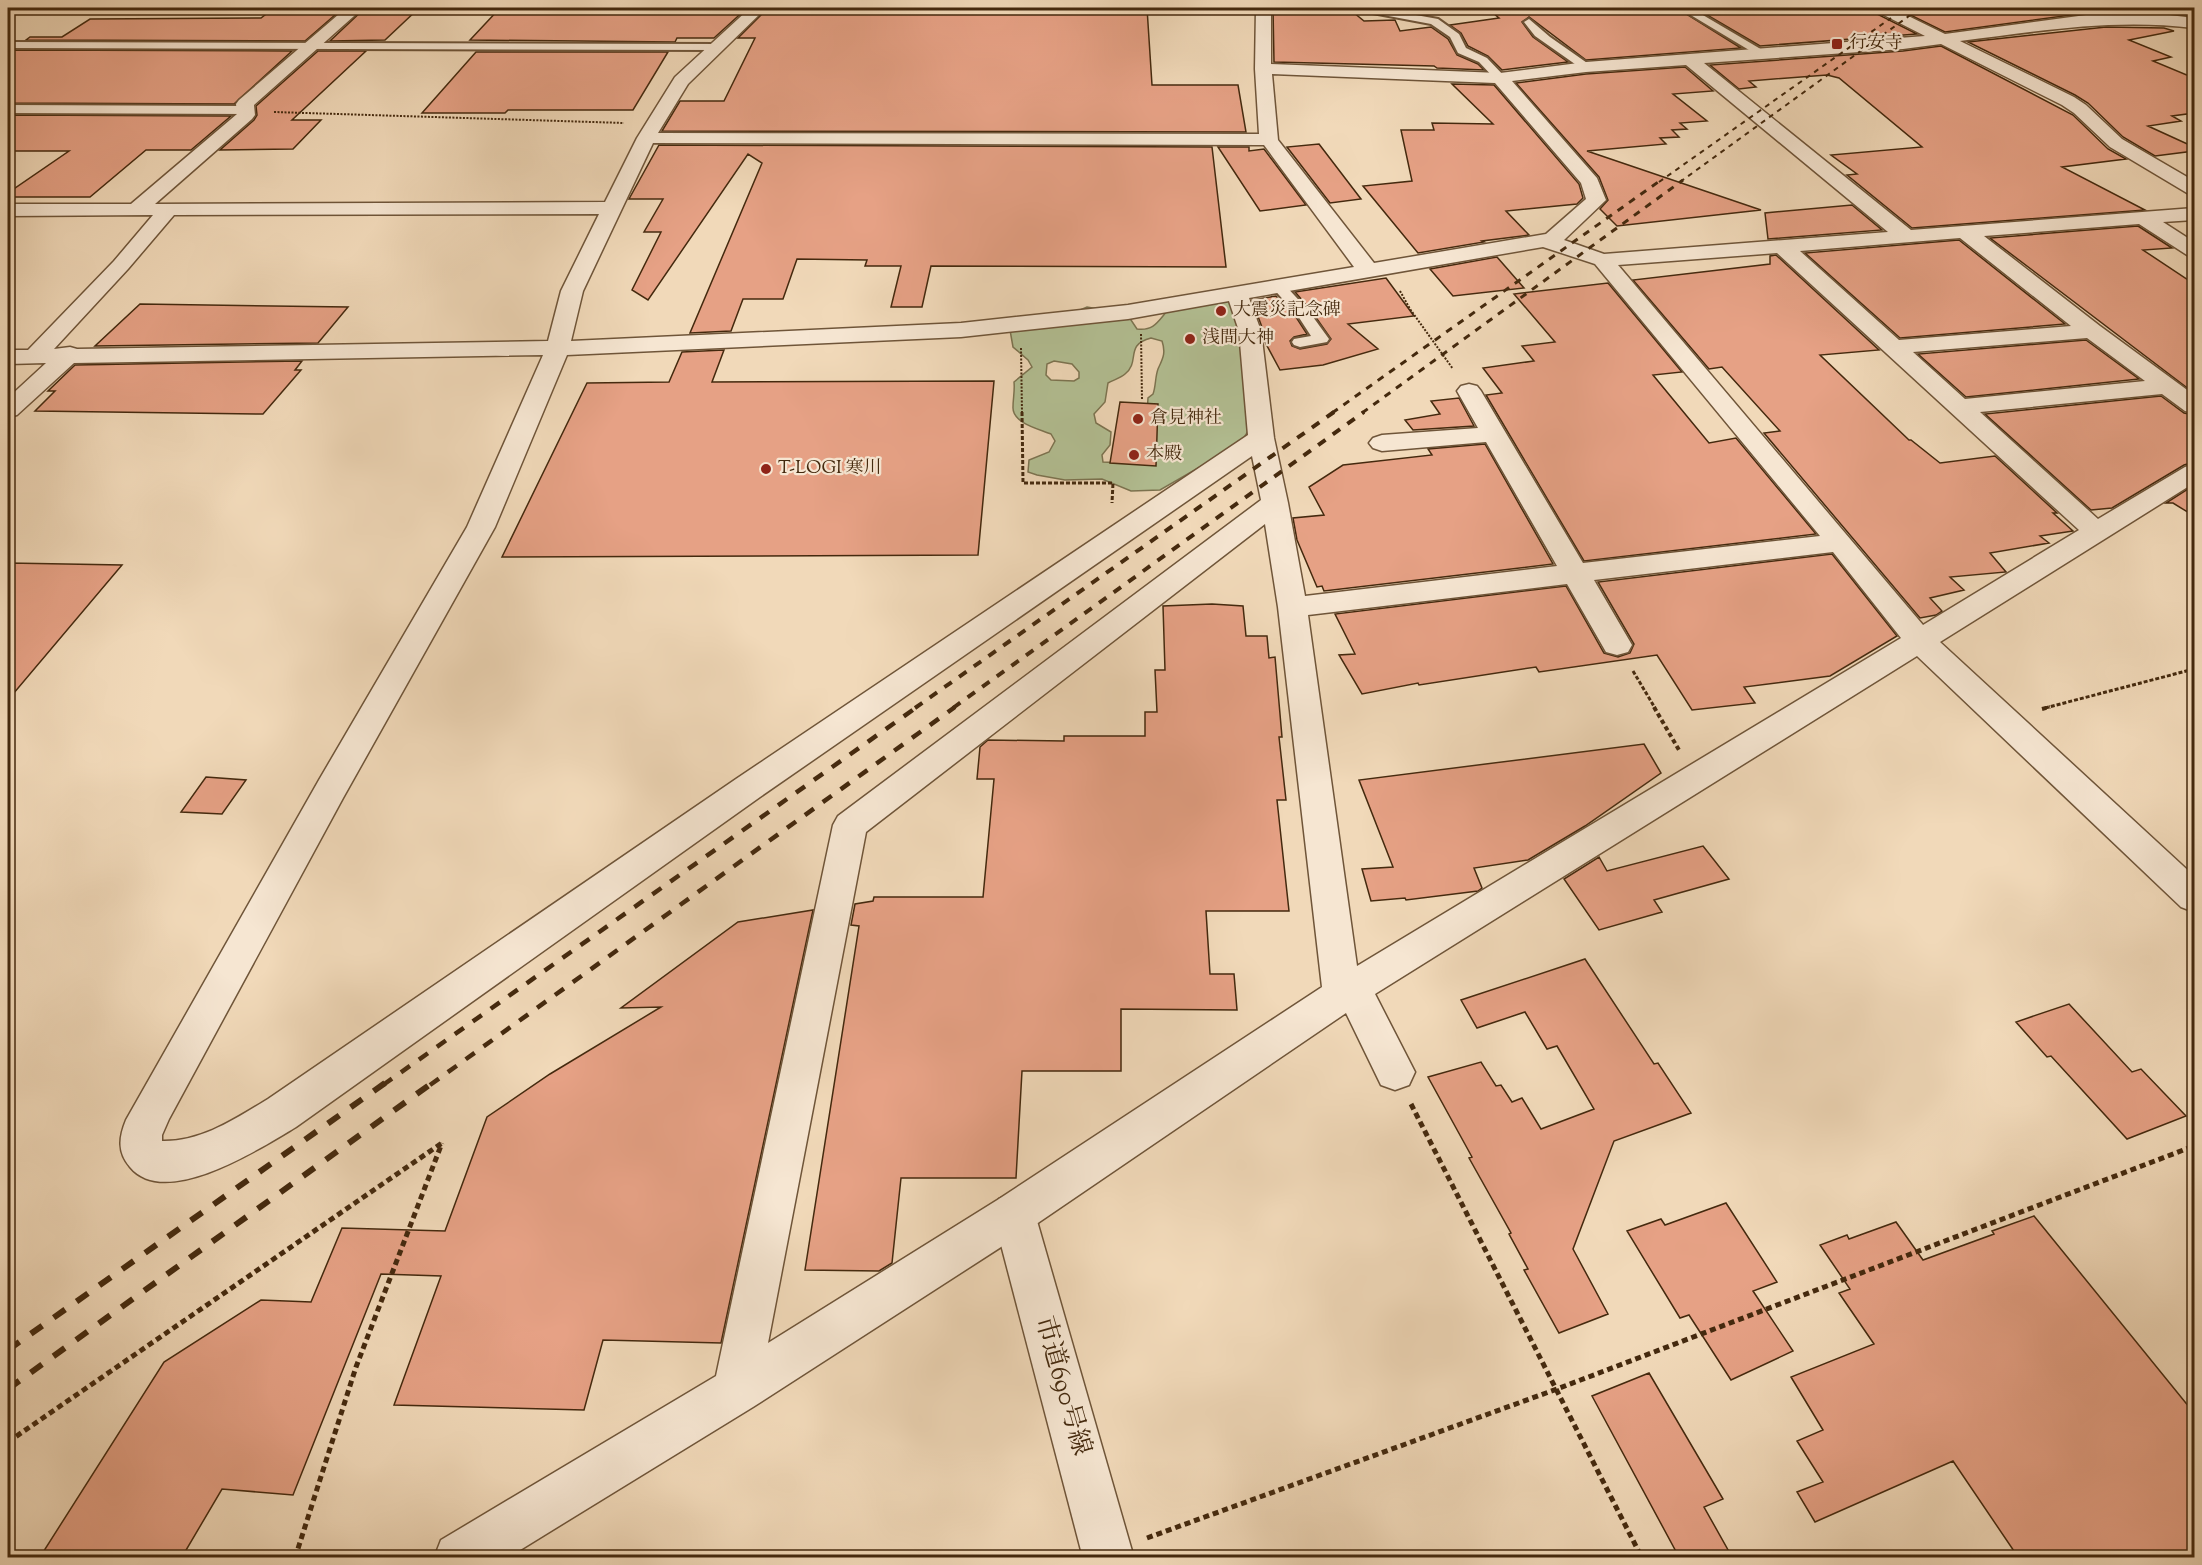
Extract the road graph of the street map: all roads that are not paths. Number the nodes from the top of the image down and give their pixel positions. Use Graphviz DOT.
graph roads {
  1 [pos="355,8"];
  2 [pos="758,8"];
  3 [pos="1263,8"];
  4 [pos="1362,8"];
  5 [pos="1684,8"];
  6 [pos="1881,8"];
  7 [pos="2154,8"];
  8 [pos="1529,22"];
  9 [pos="2188,22"];
  10 [pos="1946,39"];
  11 [pos="8,45"];
  12 [pos="313,45"];
  13 [pos="718,47"];
  14 [pos="1763,54"];
  15 [pos="1690,60"];
  16 [pos="1586,67"];
  17 [pos="1263,69"];
  18 [pos="1500,78"];
  19 [pos="8,109"];
  20 [pos="247,110"];
  21 [pos="651,131"];
  22 [pos="1269,140"];
  23 [pos="2194,189"];
  24 [pos="612,208"];
  25 [pos="169,209"];
  26 [pos="8,210"];
  27 [pos="136,210"];
  28 [pos="2194,214"];
  29 [pos="2141,217"];
  30 [pos="1965,232"];
  31 [pos="1906,236"];
  32 [pos="1549,242"];
  33 [pos="1783,247"];
  34 [pos="2194,251"];
  35 [pos="1602,260"];
  36 [pos="1377,268"];
  37 [pos="1277,285"];
  38 [pos="1237,292"];
  39 [pos="2092,331"];
  40 [pos="1300,342"];
  41 [pos="1892,347"];
  42 [pos="558,348"];
  43 [pos="70,354"];
  44 [pos="34,356"];
  45 [pos="8,357"];
  46 [pos="2168,386"];
  47 [pos="1469,391"];
  48 [pos="2194,406"];
  49 [pos="1960,407"];
  50 [pos="8,410"];
  51 [pos="1494,434"];
  52 [pos="1261,438"];
  53 [pos="1382,443"];
  54 [pos="2194,472"];
  55 [pos="1275,502"];
  56 [pos="2098,533"];
  57 [pos="1840,542"];
  58 [pos="1575,573"];
  59 [pos="1292,606"];
  60 [pos="1920,641"];
  61 [pos="1617,645"];
  62 [pos="2194,897"];
  63 [pos="1347,992"];
  64 [pos="1395,1072"];
  65 [pos="1014,1214"];
  66 [pos="736,1390"];
  67 [pos="1109,1555"];
  68 [pos="459,1557"];
  1 -- 12 [label="street"];
  2 -- 13 [label="street"];
  3 -- 17 [label="street"];
  4 -- 18 [label="lane"];
  5 -- 14 [label="lane"];
  6 -- 10 [label="street"];
  7 -- 9 [label="street"];
  8 -- 16 [label="lane"];
  9 -- 10 [label="street"];
  10 -- 14 [label="street"];
  10 -- 23 [label="street"];
  11 -- 12 [label="lane"];
  12 -- 13 [label="lane"];
  12 -- 20 [label="street"];
  13 -- 21 [label="street"];
  14 -- 15 [label="street"];
  15 -- 16 [label="street"];
  15 -- 31 [label="street"];
  16 -- 18 [label="street"];
  17 -- 18 [label="street"];
  17 -- 22 [label="street"];
  18 -- 32 [label="street"];
  19 -- 20 [label="lane"];
  20 -- 27 [label="street"];
  21 -- 22 [label="street"];
  21 -- 24 [label="street"];
  22 -- 36 [label="street"];
  24 -- 25 [label="street"];
  24 -- 42 [label="street"];
  25 -- 27 [label="street"];
  25 -- 44 [label="street"];
  26 -- 27 [label="street"];
  28 -- 29 [label="street"];
  29 -- 30 [label="street"];
  29 -- 34 [label="street"];
  30 -- 31 [label="street"];
  30 -- 39 [label="street"];
  31 -- 33 [label="street"];
  32 -- 35 [label="street"];
  32 -- 36 [label="street"];
  33 -- 35 [label="street"];
  33 -- 41 [label="street"];
  35 -- 57 [label="street"];
  36 -- 37 [label="street"];
  37 -- 38 [label="street"];
  37 -- 40 [label="lane"];
  38 -- 42 [label="street"];
  38 -- 52 [label="street"];
  39 -- 41 [label="street"];
  39 -- 46 [label="street"];
  41 -- 49 [label="street"];
  42 -- 43 [label="street"];
  42 -- 52 [label="street"];
  43 -- 44 [label="street"];
  43 -- 50 [label="street"];
  44 -- 45 [label="street"];
  46 -- 48 [label="street"];
  46 -- 49 [label="street"];
  47 -- 51 [label="street"];
  49 -- 56 [label="street"];
  51 -- 53 [label="street"];
  51 -- 58 [label="street"];
  52 -- 55 [label="street"];
  54 -- 56 [label="street"];
  55 -- 59 [label="street"];
  55 -- 66 [label="street"];
  56 -- 60 [label="street"];
  57 -- 58 [label="street"];
  57 -- 60 [label="street"];
  58 -- 59 [label="street"];
  58 -- 61 [label="street"];
  59 -- 63 [label="street"];
  60 -- 62 [label="street"];
  60 -- 63 [label="street"];
  63 -- 64 [label="street"];
  63 -- 65 [label="street"];
  65 -- 66 [label="street"];
  65 -- 67 [label="street, 市道690号線"];
  66 -- 68 [label="street"];
}
